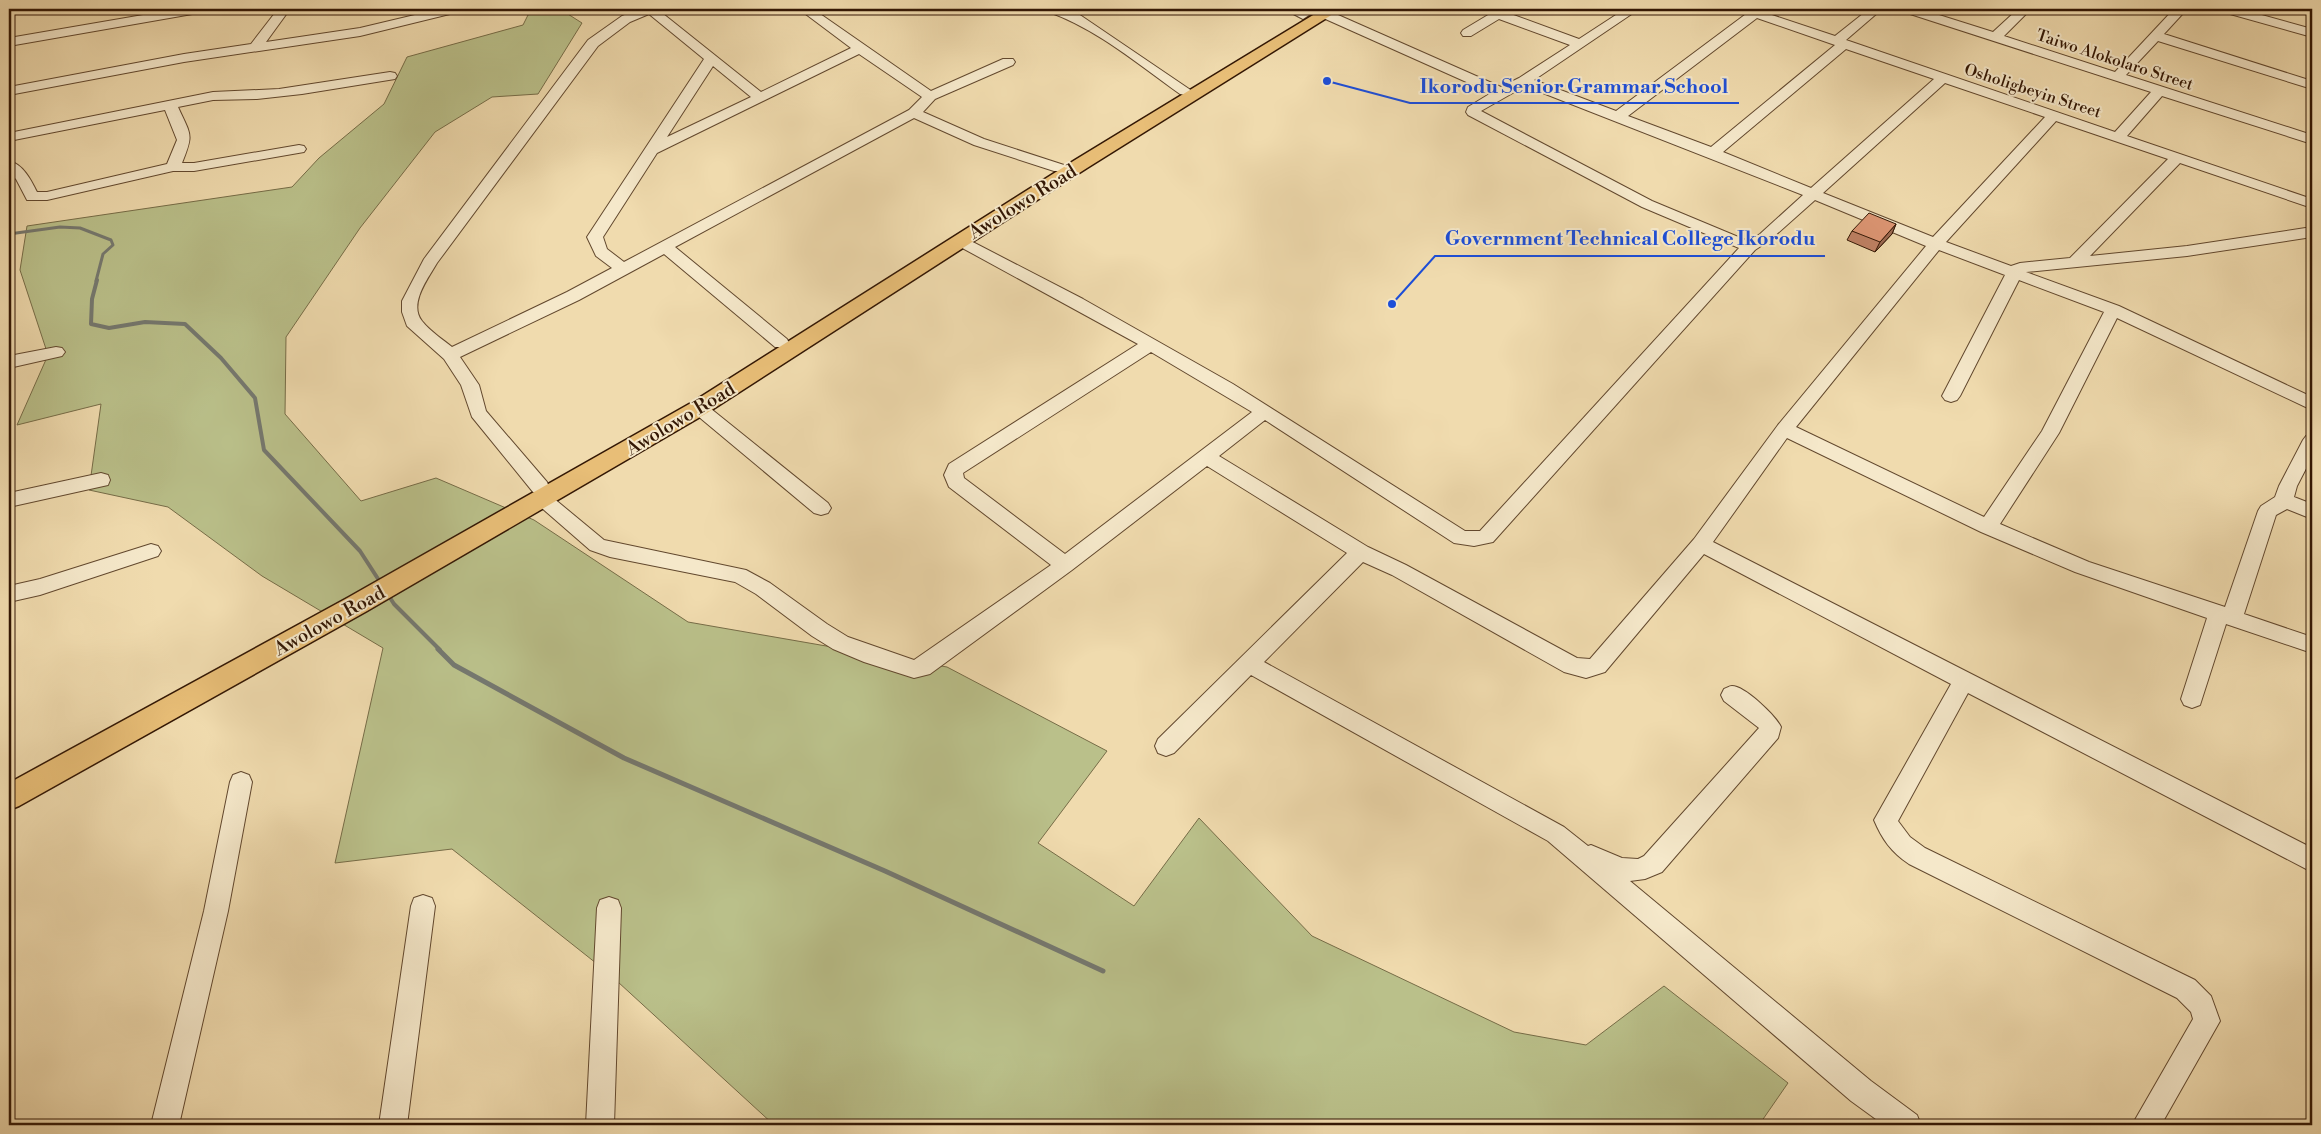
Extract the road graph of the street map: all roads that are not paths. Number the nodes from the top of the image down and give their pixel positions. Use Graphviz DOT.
graph roads {
  1 [pos="198,9"];
  2 [pos="284,9"];
  3 [pos="454,9"];
  4 [pos="650,9"];
  5 [pos="805,9"];
  6 [pos="1053,9"];
  7 [pos="1091,9"];
  8 [pos="1633,9"];
  9 [pos="1876,9"];
  10 [pos="1908,9"];
  11 [pos="2025,9"];
  12 [pos="2181,9"];
  13 [pos="2227,9"];
  14 [pos="1313,11"];
  15 [pos="1502,11"];
  16 [pos="1749,11"];
  17 [pos="1073,16"];
  18 [pos="1467,34"];
  19 [pos="2312,34"];
  20 [pos="2156,36"];
  21 [pos="1994,38"];
  22 [pos="9,42"];
  23 [pos="1842,42"];
  24 [pos="1581,44"];
  25 [pos="255,48"];
  26 [pos="860,49"];
  27 [pos="710,59"];
  28 [pos="1008,62"];
  29 [pos="390,76"];
  30 [pos="2117,77"];
  31 [pos="1943,78"];
  32 [pos="1524,81"];
  33 [pos="2312,85"];
  34 [pos="1185,91"];
  35 [pos="2159,91"];
  36 [pos="9,92"];
  37 [pos="1501,92"];
  38 [pos="930,96"];
  39 [pos="759,97"];
  40 [pos="170,105"];
  41 [pos="1162,109"];
  42 [pos="914,113"];
  43 [pos="2054,116"];
  44 [pos="1617,117"];
  45 [pos="2118,136"];
  46 [pos="9,137"];
  47 [pos="2312,140"];
  48 [pos="299,150"];
  49 [pos="650,151"];
  50 [pos="1713,153"];
  51 [pos="2176,159"];
  52 [pos="9,165"];
  53 [pos="172,167"];
  54 [pos="1059,168"];
  55 [pos="1814,194"];
  56 [pos="2312,204"];
  57 [pos="2312,232"];
  58 [pos="960,241"];
  59 [pos="1936,244"];
  60 [pos="664,246"];
  61 [pos="1749,247"];
  62 [pos="2075,262"];
  63 [pos="624,269"];
  64 [pos="2015,273"];
  65 [pos="2113,310"];
  66 [pos="781,343"];
  67 [pos="1149,345"];
  68 [pos="56,352"];
  69 [pos="450,355"];
  70 [pos="9,362"];
  71 [pos="1951,396"];
  72 [pos="2308,399"];
  73 [pos="700,408"];
  74 [pos="1265,411"];
  75 [pos="1784,429"];
  76 [pos="2312,440"];
  77 [pos="1205,456"];
  78 [pos="101,480"];
  79 [pos="541,492"];
  80 [pos="9,500"];
  81 [pos="2284,500"];
  82 [pos="821,508"];
  83 [pos="2312,512"];
  84 [pos="1988,527"];
  85 [pos="1701,544"];
  86 [pos="151,551"];
  87 [pos="1361,552"];
  88 [pos="1066,565"];
  89 [pos="9,594"];
  90 [pos="354,601"];
  91 [pos="2226,616"];
  92 [pos="2312,645"];
  93 [pos="1250,664"];
  94 [pos="1964,681"];
  95 [pos="1732,695"];
  96 [pos="2192,699"];
  97 [pos="1166,746"];
  98 [pos="241,782"];
  99 [pos="9,783"];
  100 [pos="9,797"];
  101 [pos="1576,849"];
  102 [pos="2312,862"];
  103 [pos="423,906"];
  104 [pos="609,908"];
  105 [pos="165,1125"];
  106 [pos="393,1125"];
  107 [pos="600,1125"];
  108 [pos="1907,1125"];
  109 [pos="2146,1125"];
  1 -- 22 [label="street"];
  2 -- 25 [label="street"];
  3 -- 25 [label="street"];
  4 -- 27 [label="street"];
  4 -- 69 [label="street"];
  5 -- 26 [label="street"];
  6 -- 17 [label="street"];
  7 -- 17 [label="street"];
  8 -- 24 [label="street"];
  9 -- 23 [label="street"];
  10 -- 21 [label="street, Taiwo Alokolaro Street"];
  11 -- 21 [label="street"];
  12 -- 20 [label="street"];
  13 -- 19 [label="street"];
  14 -- 34 [label="main road, Awolowo Road"];
  14 -- 37 [label="street"];
  14 -- 41 [label="main road, Awolowo Road"];
  15 -- 18 [label="street"];
  15 -- 24 [label="street"];
  16 -- 23 [label="street, Osholigbeyin Street"];
  16 -- 44 [label="street"];
  17 -- 34 [label="street"];
  20 -- 30 [label="street"];
  20 -- 33 [label="street"];
  21 -- 30 [label="street, Taiwo Alokolaro Street"];
  23 -- 31 [label="street, Osholigbeyin Street"];
  23 -- 50 [label="street"];
  24 -- 32 [label="street"];
  25 -- 36 [label="street"];
  26 -- 38 [label="street"];
  26 -- 39 [label="street"];
  27 -- 39 [label="street"];
  27 -- 49 [label="street"];
  28 -- 38 [label="street"];
  29 -- 40 [label="street"];
  30 -- 35 [label="street, Taiwo Alokolaro Street"];
  31 -- 43 [label="street, Osholigbeyin Street"];
  31 -- 55 [label="street"];
  32 -- 37 [label="street"];
  32 -- 44 [label="street"];
  34 -- 41 [label="main road, Awolowo Road"];
  35 -- 45 [label="street"];
  35 -- 47 [label="street, Taiwo Alokolaro Street"];
  37 -- 61 [label="street"];
  38 -- 42 [label="street"];
  39 -- 49 [label="street"];
  40 -- 46 [label="street"];
  40 -- 53 [label="street"];
  41 -- 54 [label="main road, Awolowo Road"];
  41 -- 58 [label="main road, Awolowo Road"];
  42 -- 54 [label="street"];
  42 -- 60 [label="street"];
  43 -- 45 [label="street, Osholigbeyin Street"];
  43 -- 59 [label="street"];
  44 -- 50 [label="street"];
  45 -- 51 [label="street, Osholigbeyin Street"];
  48 -- 53 [label="street"];
  49 -- 63 [label="street"];
  50 -- 55 [label="street"];
  51 -- 56 [label="street, Osholigbeyin Street"];
  51 -- 62 [label="street"];
  52 -- 53 [label="street"];
  54 -- 66 [label="main road, Awolowo Road"];
  55 -- 59 [label="street"];
  55 -- 61 [label="street"];
  57 -- 62 [label="street"];
  58 -- 67 [label="street"];
  58 -- 73 [label="main road, Awolowo Road"];
  59 -- 64 [label="street"];
  59 -- 75 [label="street"];
  60 -- 63 [label="street"];
  60 -- 66 [label="street"];
  61 -- 74 [label="street"];
  62 -- 64 [label="street"];
  63 -- 69 [label="street"];
  64 -- 65 [label="street"];
  64 -- 71 [label="street"];
  65 -- 72 [label="street"];
  65 -- 84 [label="street"];
  66 -- 79 [label="main road, Awolowo Road"];
  67 -- 74 [label="street"];
  67 -- 88 [label="street"];
  68 -- 70 [label="street"];
  69 -- 79 [label="street"];
  73 -- 79 [label="main road, Awolowo Road"];
  73 -- 82 [label="street"];
  74 -- 77 [label="street"];
  75 -- 84 [label="street"];
  75 -- 85 [label="street"];
  76 -- 81 [label="street"];
  77 -- 87 [label="street"];
  77 -- 88 [label="street"];
  78 -- 80 [label="street"];
  79 -- 88 [label="street"];
  79 -- 90 [label="main road, Awolowo Road"];
  81 -- 83 [label="street"];
  81 -- 91 [label="street"];
  84 -- 91 [label="street"];
  85 -- 87 [label="street"];
  85 -- 94 [label="street"];
  86 -- 89 [label="street"];
  87 -- 93 [label="street"];
  90 -- 99 [label="main road, Awolowo Road"];
  90 -- 100 [label="main road, Awolowo Road"];
  91 -- 92 [label="street"];
  91 -- 96 [label="street"];
  93 -- 97 [label="street"];
  93 -- 101 [label="street"];
  94 -- 102 [label="street"];
  94 -- 109 [label="street"];
  95 -- 101 [label="street"];
  98 -- 105 [label="street"];
  101 -- 108 [label="street"];
  103 -- 106 [label="street"];
  104 -- 107 [label="street"];
}
